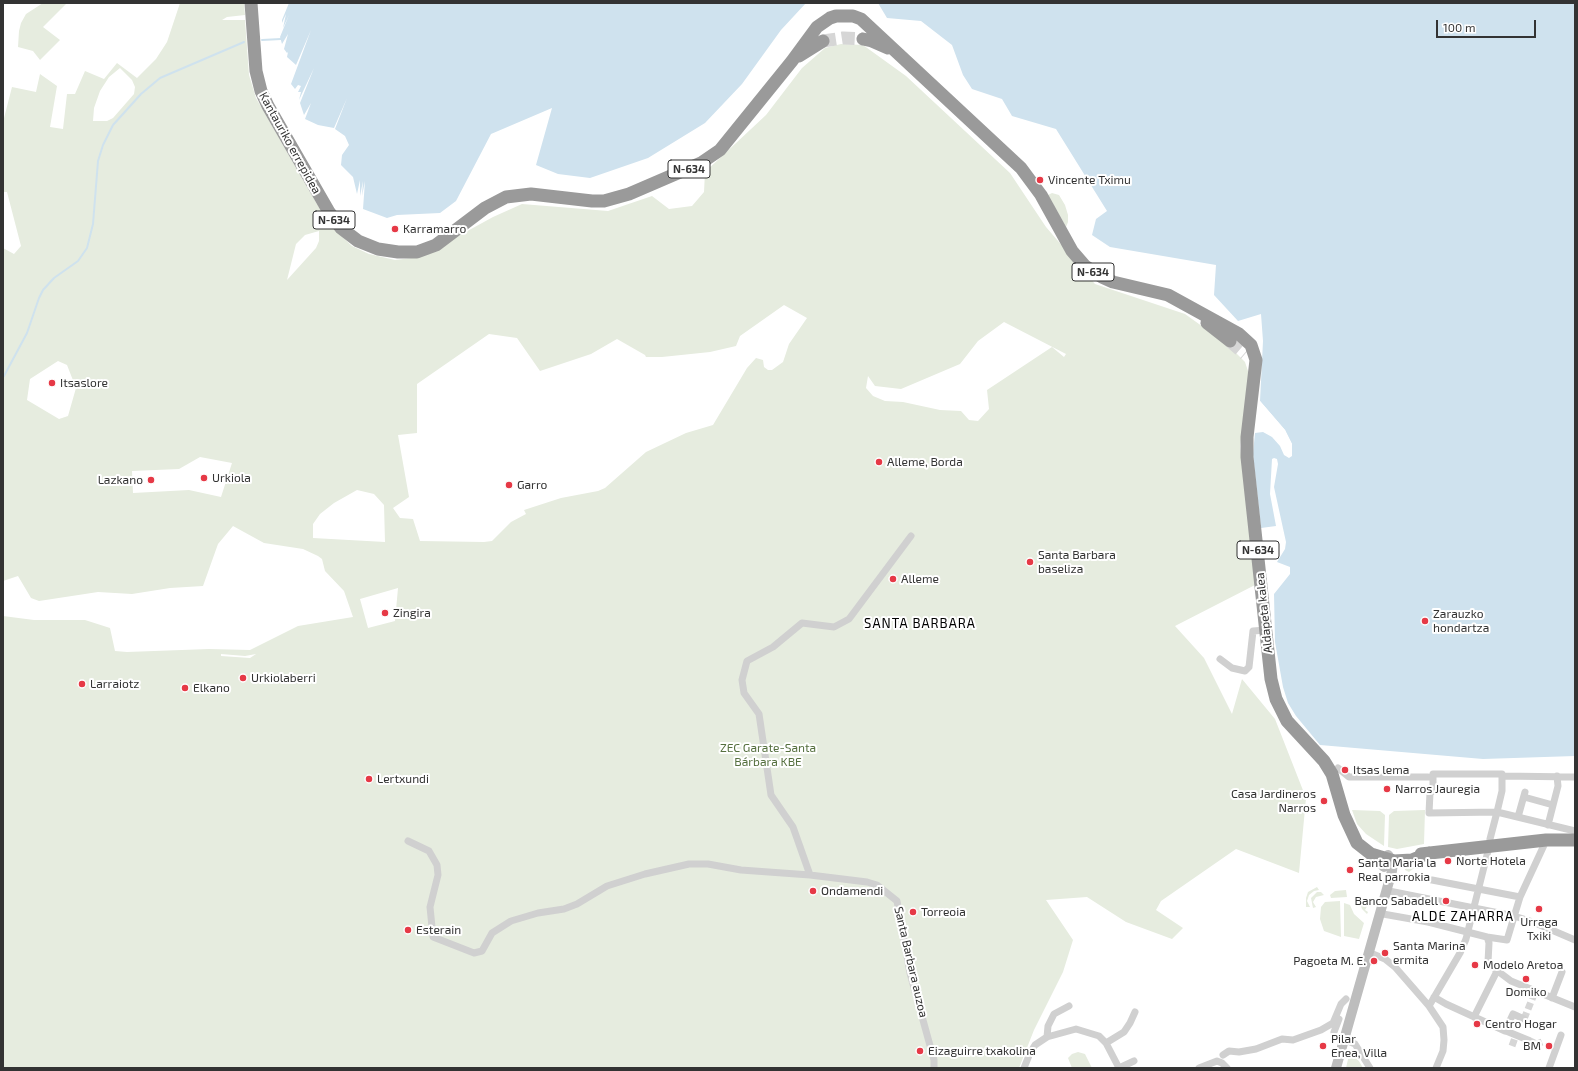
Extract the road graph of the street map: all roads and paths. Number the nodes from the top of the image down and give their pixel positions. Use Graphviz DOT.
graph roads {
  1 [pos="251,3"];
  2 [pos="863,39"];
  3 [pos="823,41"];
  4 [pos="902,56"];
  5 [pos="792,61"];
  6 [pos="1182,303"];
  7 [pos="1230,341"];
  8 [pos="1245,354"];
  9 [pos="1255,377"];
  10 [pos="911,536"];
  11 [pos="1266,630"];
  12 [pos="1220,659"];
  13 [pos="1338,768"];
  14 [pos="1502,776"];
  15 [pos="1558,776"];
  16 [pos="1428,777"];
  17 [pos="1575,777"];
  18 [pos="1553,805"];
  19 [pos="1497,812"];
  20 [pos="1518,817"];
  21 [pos="1548,825"];
  22 [pos="1349,828"];
  23 [pos="1575,831"];
  24 [pos="1490,839"];
  25 [pos="408,840"];
  26 [pos="1575,840"];
  27 [pos="1545,843"];
  28 [pos="1488,851"];
  29 [pos="1421,856"];
  30 [pos="1389,864"];
  31 [pos="810,875"];
  32 [pos="1432,880"];
  33 [pos="1480,888"];
  34 [pos="1389,891"];
  35 [pos="1520,897"];
  36 [pos="1475,908"];
  37 [pos="1383,914"];
  38 [pos="1514,916"];
  39 [pos="1468,931"];
  40 [pos="1488,937"];
  41 [pos="1575,940"];
  42 [pos="1368,952"];
  43 [pos="1497,971"];
  44 [pos="1562,972"];
  45 [pos="1434,997"];
  46 [pos="1552,998"];
  47 [pos="1350,1000"];
  48 [pos="1069,1006"];
  49 [pos="1428,1006"];
  50 [pos="1574,1006"];
  51 [pos="1134,1012"];
  52 [pos="1474,1017"];
  53 [pos="1524,1019"];
  54 [pos="1505,1031"];
  55 [pos="1334,1032"];
  56 [pos="1561,1035"];
  57 [pos="1047,1038"];
  58 [pos="1343,1039"];
  59 [pos="1528,1040"];
  60 [pos="1106,1043"];
  61 [pos="1223,1055"];
  62 [pos="1134,1061"];
  63 [pos="934,1068"];
  64 [pos="1024,1068"];
  65 [pos="1119,1068"];
  66 [pos="1199,1068"];
  67 [pos="1227,1068"];
  68 [pos="1336,1068"];
  69 [pos="1370,1068"];
  70 [pos="1436,1068"];
  71 [pos="1549,1068"];
  1 -- 5 [label="highway, Kantauriko errepidea / N-634"];
  2 -- 4 [label="highway, N-634"];
  3 -- 5 [label="highway, N-634"];
  4 -- 5 [label="highway, N-634"];
  4 -- 6 [label="highway, N-634"];
  6 -- 7 [label="highway, N-634"];
  6 -- 9 [label="highway, N-634"];
  8 -- 9 [label="highway, N-634"];
  9 -- 11 [label="highway, Aldapeta kalea / N-634"];
  10 -- 31 [label="street"];
  11 -- 12 [label="street"];
  11 -- 22 [label="highway, Aldapeta kalea / N-634"];
  13 -- 16 [label="street"];
  14 -- 15 [label="street"];
  14 -- 19 [label="street"];
  14 -- 19 [label="street"];
  15 -- 17 [label="street"];
  15 -- 18 [label="street"];
  18 -- 20 [label="street"];
  18 -- 21 [label="street"];
  19 -- 20 [label="street"];
  19 -- 24 [label="street"];
  20 -- 21 [label="street"];
  21 -- 23 [label="street"];
  22 -- 30 [label="highway, N-634"];
  22 -- 30 [label="highway, N-634"];
  25 -- 31 [label="street, Santa Barbara auzoa"];
  26 -- 29 [label="highway, N-634"];
  27 -- 35 [label="street"];
  28 -- 33 [label="street"];
  29 -- 30 [label="main road"];
  29 -- 30 [label="highway, N-634"];
  30 -- 42 [label="main road"];
  31 -- 63 [label="street, Santa Barbara auzoa"];
  32 -- 33 [label="street"];
  33 -- 35 [label="street"];
  33 -- 36 [label="street"];
  34 -- 36 [label="street"];
  35 -- 38 [label="street"];
  36 -- 38 [label="street"];
  36 -- 39 [label="street"];
  37 -- 39 [label="street"];
  38 -- 40 [label="street"];
  38 -- 41 [label="street"];
  39 -- 40 [label="street"];
  39 -- 45 [label="street"];
  40 -- 43 [label="street"];
  42 -- 47 [label="main road"];
  42 -- 49 [label="street"];
  43 -- 46 [label="street"];
  43 -- 52 [label="street"];
  44 -- 46 [label="street"];
  45 -- 49 [label="street"];
  45 -- 52 [label="street"];
  46 -- 50 [label="street"];
  47 -- 55 [label="street"];
  47 -- 58 [label="main road"];
  47 -- 61 [label="street"];
  48 -- 57 [label="street"];
  49 -- 70 [label="street"];
  51 -- 60 [label="street"];
  52 -- 54 [label="street"];
  53 -- 54 [label="street"];
  54 -- 59 [label="street"];
  56 -- 71 [label="street"];
  57 -- 60 [label="street"];
  57 -- 64 [label="street"];
  58 -- 68 [label="main road"];
  58 -- 69 [label="street"];
  60 -- 65 [label="street"];
  62 -- 65 [label="street"];
  66 -- 67 [label="street"];
}
